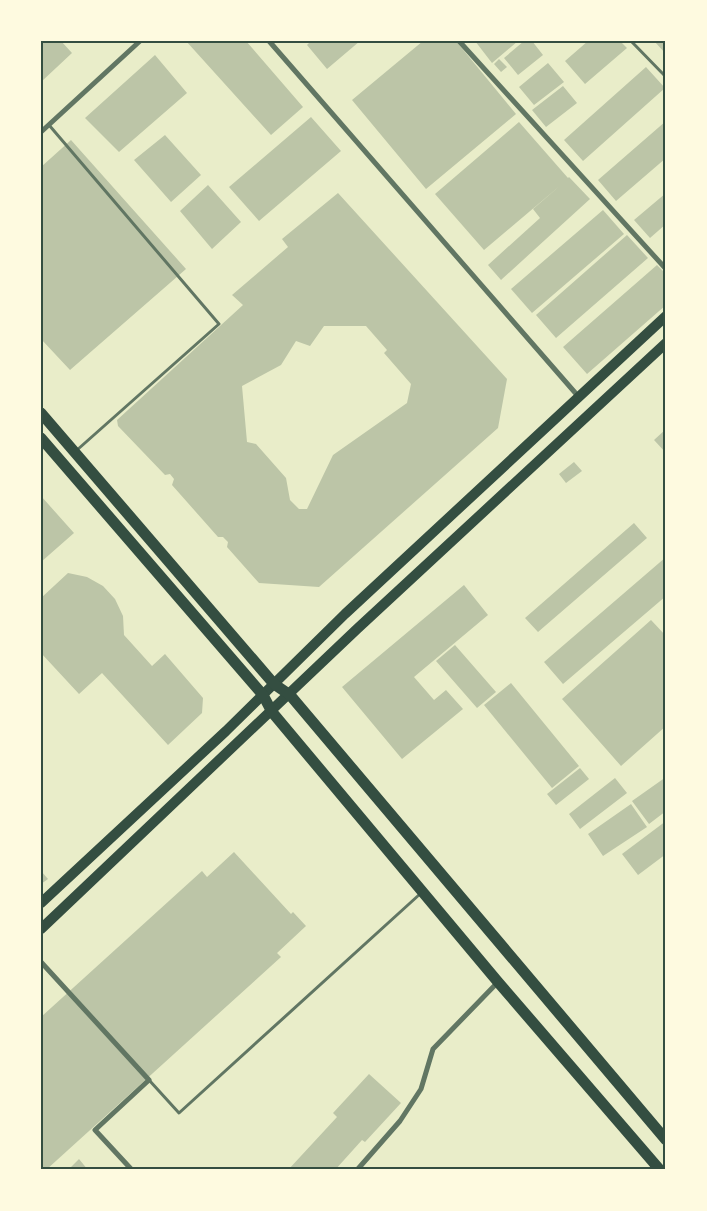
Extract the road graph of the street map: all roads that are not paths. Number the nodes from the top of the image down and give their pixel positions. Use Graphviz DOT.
graph roads {
  1 [pos="140,41"];
  2 [pos="269,41"];
  3 [pos="459,41"];
  4 [pos="631,41"];
  5 [pos="666,77"];
  6 [pos="49,125"];
  7 [pos="41,132"];
  8 [pos="666,269"];
  9 [pos="666,316"];
  10 [pos="666,343"];
  11 [pos="578,396"];
  12 [pos="41,413"];
  13 [pos="41,438"];
  14 [pos="75,452"];
  15 [pos="274,684"];
  16 [pos="262,695"];
  17 [pos="290,695"];
  18 [pos="272,712"];
  19 [pos="422,892"];
  20 [pos="41,903"];
  21 [pos="41,929"];
  22 [pos="41,962"];
  23 [pos="498,982"];
  24 [pos="149,1080"];
  25 [pos="666,1140"];
  26 [pos="132,1170"];
  27 [pos="357,1170"];
  28 [pos="660,1170"];
  1 -- 6 [label="street"];
  2 -- 11 [label="street"];
  3 -- 8 [label="street"];
  4 -- 5 [label="lane"];
  6 -- 7 [label="street"];
  6 -- 14 [label="lane"];
  9 -- 11 [label="main road"];
  10 -- 17 [label="main road"];
  11 -- 15 [label="main road"];
  12 -- 14 [label="main road"];
  13 -- 16 [label="main road"];
  14 -- 15 [label="main road"];
  15 -- 16 [label="main road"];
  15 -- 17 [label="main road"];
  16 -- 18 [label="main road"];
  16 -- 20 [label="main road"];
  17 -- 18 [label="main road"];
  17 -- 25 [label="main road"];
  18 -- 19 [label="main road"];
  18 -- 21 [label="main road"];
  19 -- 23 [label="main road"];
  19 -- 24 [label="lane"];
  22 -- 24 [label="street"];
  23 -- 27 [label="street"];
  23 -- 28 [label="main road"];
  24 -- 26 [label="street"];
}
